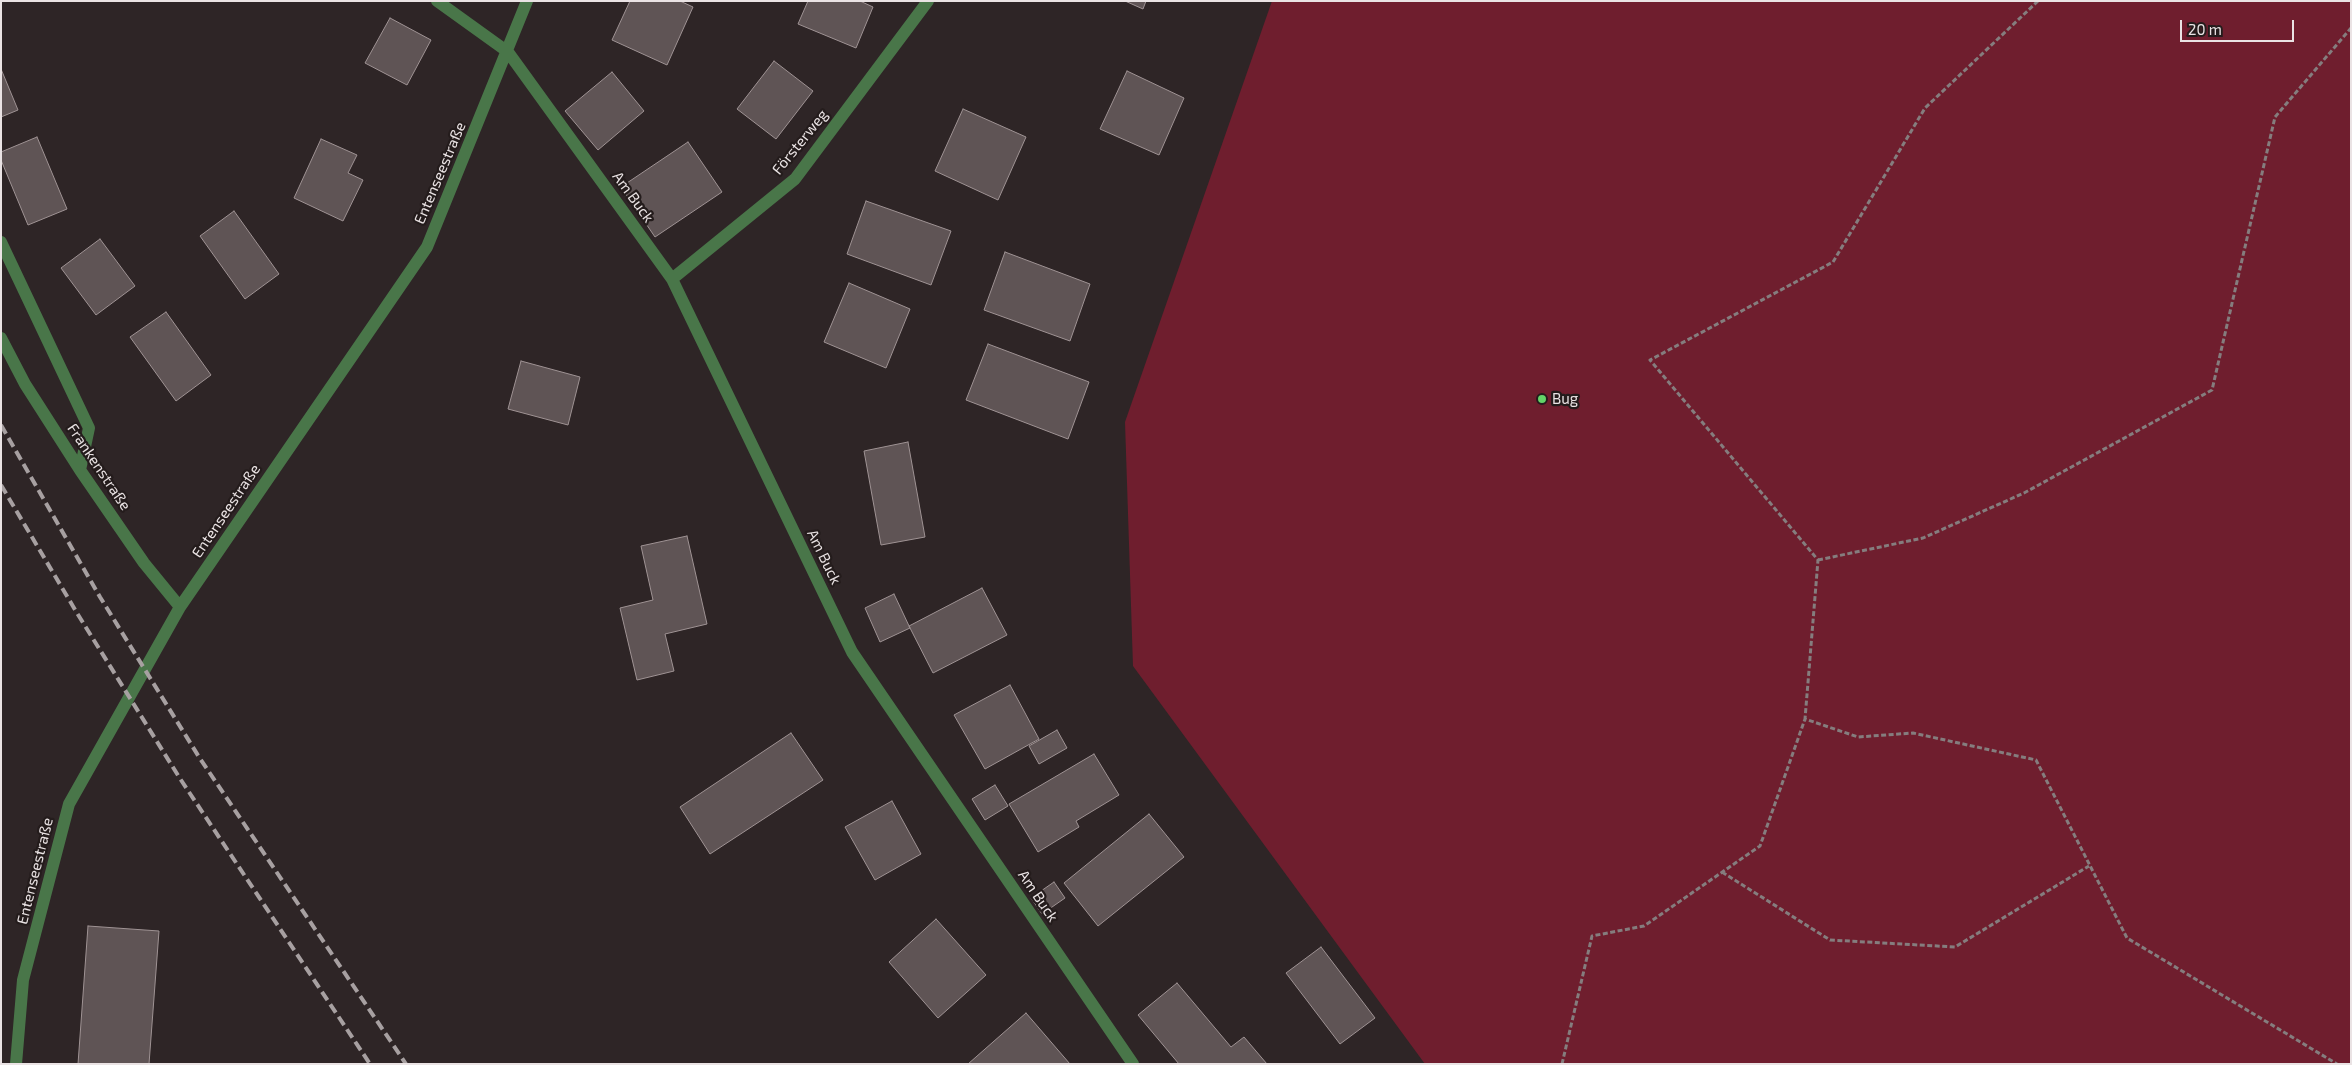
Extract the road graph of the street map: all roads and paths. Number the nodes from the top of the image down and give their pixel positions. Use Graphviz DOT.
graph roads {
  1 [pos="437,1"];
  2 [pos="527,1"];
  3 [pos="928,1"];
  4 [pos="2038,1"];
  5 [pos="2351,28"];
  6 [pos="508,52"];
  7 [pos="1,242"];
  8 [pos="672,280"];
  9 [pos="1,338"];
  10 [pos="80,470"];
  11 [pos="1818,560"];
  12 [pos="180,607"];
  13 [pos="1805,719"];
  14 [pos="2089,866"];
  15 [pos="1722,872"];
  16 [pos="16,1064"];
  17 [pos="1133,1064"];
  18 [pos="1562,1064"];
  19 [pos="2337,1064"];
  1 -- 6 [label="street, Am Buck"];
  2 -- 6 [label="street, Entenseestraße"];
  3 -- 8 [label="street, Försterweg"];
  4 -- 11 [label="path"];
  5 -- 11 [label="path"];
  6 -- 8 [label="street, Am Buck"];
  6 -- 12 [label="street, Entenseestraße"];
  7 -- 10 [label="street"];
  8 -- 17 [label="street, Am Buck"];
  9 -- 10 [label="street, Frankenstraße"];
  10 -- 12 [label="street, Frankenstraße"];
  11 -- 13 [label="path"];
  12 -- 16 [label="street, Entenseestraße"];
  13 -- 14 [label="path"];
  13 -- 15 [label="path"];
  14 -- 15 [label="path"];
  14 -- 19 [label="path"];
  15 -- 18 [label="path"];
}
